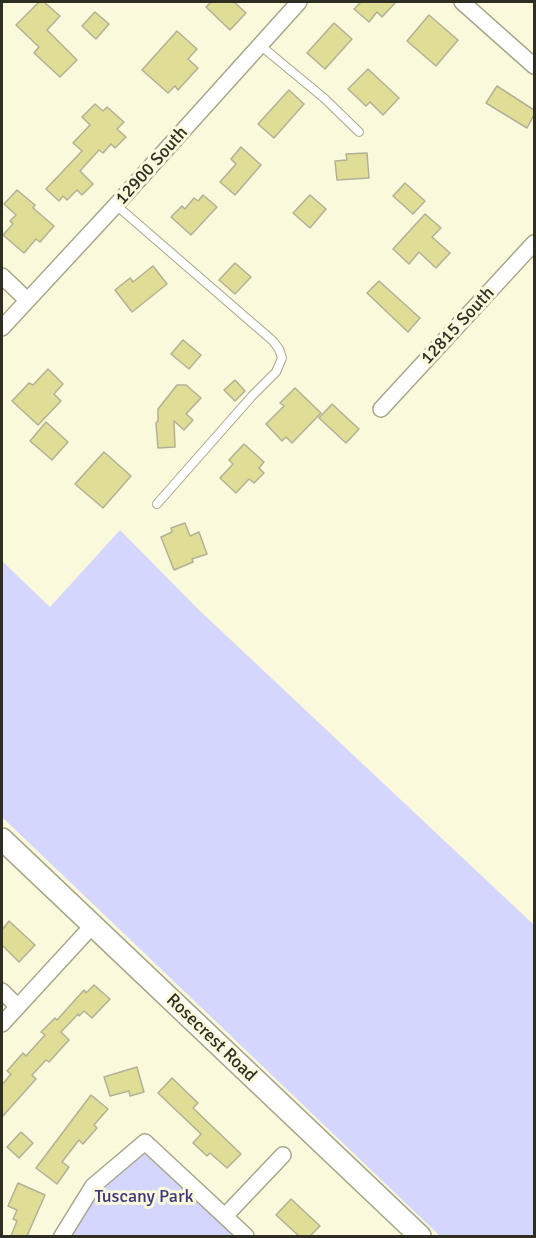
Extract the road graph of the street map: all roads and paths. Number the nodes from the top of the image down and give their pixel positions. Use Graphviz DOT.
graph roads {
  1 [pos="462,2"];
  2 [pos="295,3"];
  3 [pos="261,46"];
  4 [pos="534,66"];
  5 [pos="359,132"];
  6 [pos="116,205"];
  7 [pos="534,243"];
  8 [pos="2,276"];
  9 [pos="27,300"];
  10 [pos="2,328"];
  11 [pos="381,409"];
  12 [pos="157,504"];
  13 [pos="2,839"];
  14 [pos="93,926"];
  15 [pos="2,991"];
  16 [pos="18,1006"];
  17 [pos="2,1024"];
  18 [pos="283,1155"];
  19 [pos="225,1216"];
  20 [pos="62,1236"];
  21 [pos="246,1236"];
  22 [pos="420,1236"];
  1 -- 4 [label="street"];
  2 -- 3 [label="street, 12900 South"];
  3 -- 5 [label="lane"];
  3 -- 6 [label="street, 12900 South"];
  6 -- 9 [label="street, 12900 South"];
  6 -- 12 [label="lane"];
  7 -- 11 [label="street, 12815 South"];
  8 -- 9 [label="street"];
  9 -- 10 [label="street, 12900 South"];
  13 -- 14 [label="main road, Rosecrest Road"];
  14 -- 16 [label="street"];
  14 -- 22 [label="main road, Rosecrest Road"];
  15 -- 16 [label="street"];
  16 -- 17 [label="street"];
  18 -- 19 [label="street"];
  19 -- 20 [label="street"];
  19 -- 21 [label="street"];
}
